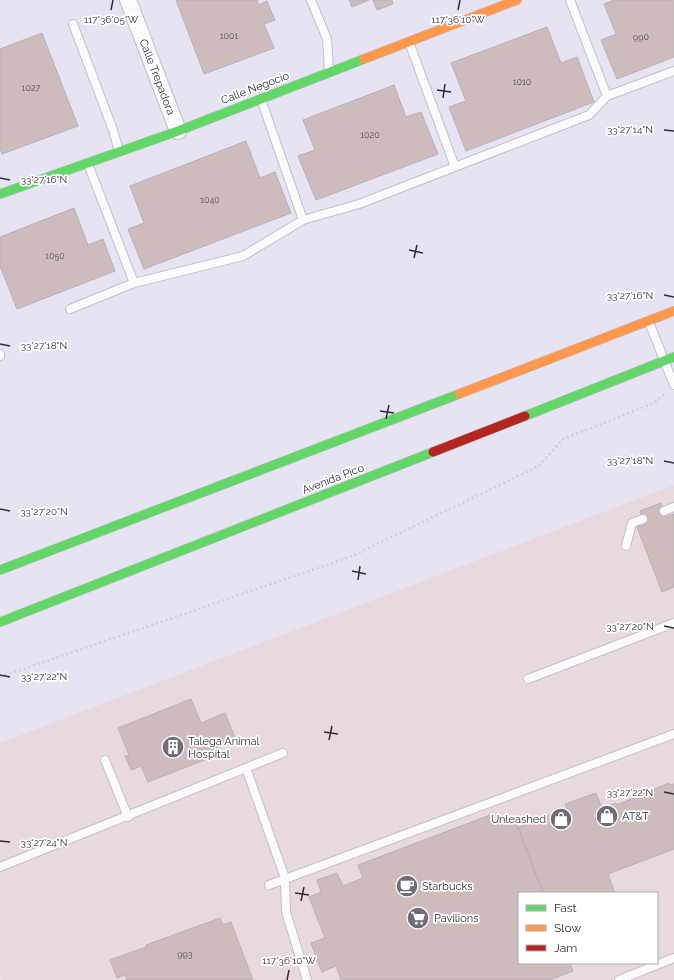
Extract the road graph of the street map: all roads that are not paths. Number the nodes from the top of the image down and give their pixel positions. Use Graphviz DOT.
graph roads {
  1 [pos="128,0"];
  2 [pos="311,0"];
  3 [pos="517,0"];
  4 [pos="570,0"];
  5 [pos="73,24"];
  6 [pos="410,42"];
  7 [pos="674,71"];
  8 [pos="329,72"];
  9 [pos="607,96"];
  10 [pos="261,99"];
  11 [pos="178,131"];
  12 [pos="119,152"];
  13 [pos="88,163"];
  14 [pos="455,167"];
  15 [pos="0,194"];
  16 [pos="302,220"];
  17 [pos="134,284"];
  18 [pos="70,309"];
  19 [pos="674,311"];
  20 [pos="648,321"];
  21 [pos="674,357"];
  22 [pos="665,361"];
  23 [pos="672,388"];
  24 [pos="674,507"];
  25 [pos="664,511"];
  26 [pos="643,519"];
  27 [pos="626,546"];
  28 [pos="0,570"];
  29 [pos="0,622"];
  30 [pos="674,623"];
  31 [pos="528,679"];
  32 [pos="674,734"];
  33 [pos="283,753"];
  34 [pos="105,760"];
  35 [pos="246,768"];
  36 [pos="128,817"];
  37 [pos="0,867"];
  38 [pos="285,878"];
  39 [pos="269,885"];
  40 [pos="674,958"];
  41 [pos="307,980"];
  42 [pos="619,980"];
  1 -- 11 [label="street, Calle Trepadora"];
  2 -- 8 [label="lane"];
  3 -- 6 [label="main road, Calle Negocio"];
  4 -- 9 [label="lane"];
  5 -- 12 [label="lane"];
  6 -- 8 [label="main road, Calle Negocio"];
  6 -- 14 [label="lane"];
  7 -- 9 [label="lane"];
  8 -- 10 [label="main road, Calle Negocio"];
  9 -- 14 [label="lane"];
  10 -- 11 [label="main road, Calle Negocio"];
  10 -- 16 [label="lane"];
  11 -- 12 [label="main road, Calle Negocio"];
  12 -- 13 [label="main road, Calle Negocio"];
  13 -- 15 [label="main road, Calle Negocio"];
  13 -- 17 [label="lane"];
  14 -- 16 [label="lane"];
  16 -- 17 [label="lane"];
  17 -- 18 [label="lane"];
  19 -- 20 [label="main road"];
  20 -- 22 [label="lane"];
  20 -- 28 [label="main road"];
  21 -- 22 [label="main road, Avenida Pico"];
  22 -- 23 [label="lane"];
  22 -- 29 [label="main road, Avenida Pico"];
  24 -- 25 [label="lane"];
  26 -- 27 [label="lane"];
  30 -- 31 [label="lane"];
  32 -- 38 [label="lane"];
  33 -- 35 [label="lane"];
  34 -- 36 [label="lane"];
  35 -- 36 [label="lane"];
  35 -- 38 [label="lane"];
  36 -- 37 [label="lane"];
  38 -- 39 [label="lane"];
  38 -- 41 [label="lane"];
  40 -- 42 [label="lane"];
}
